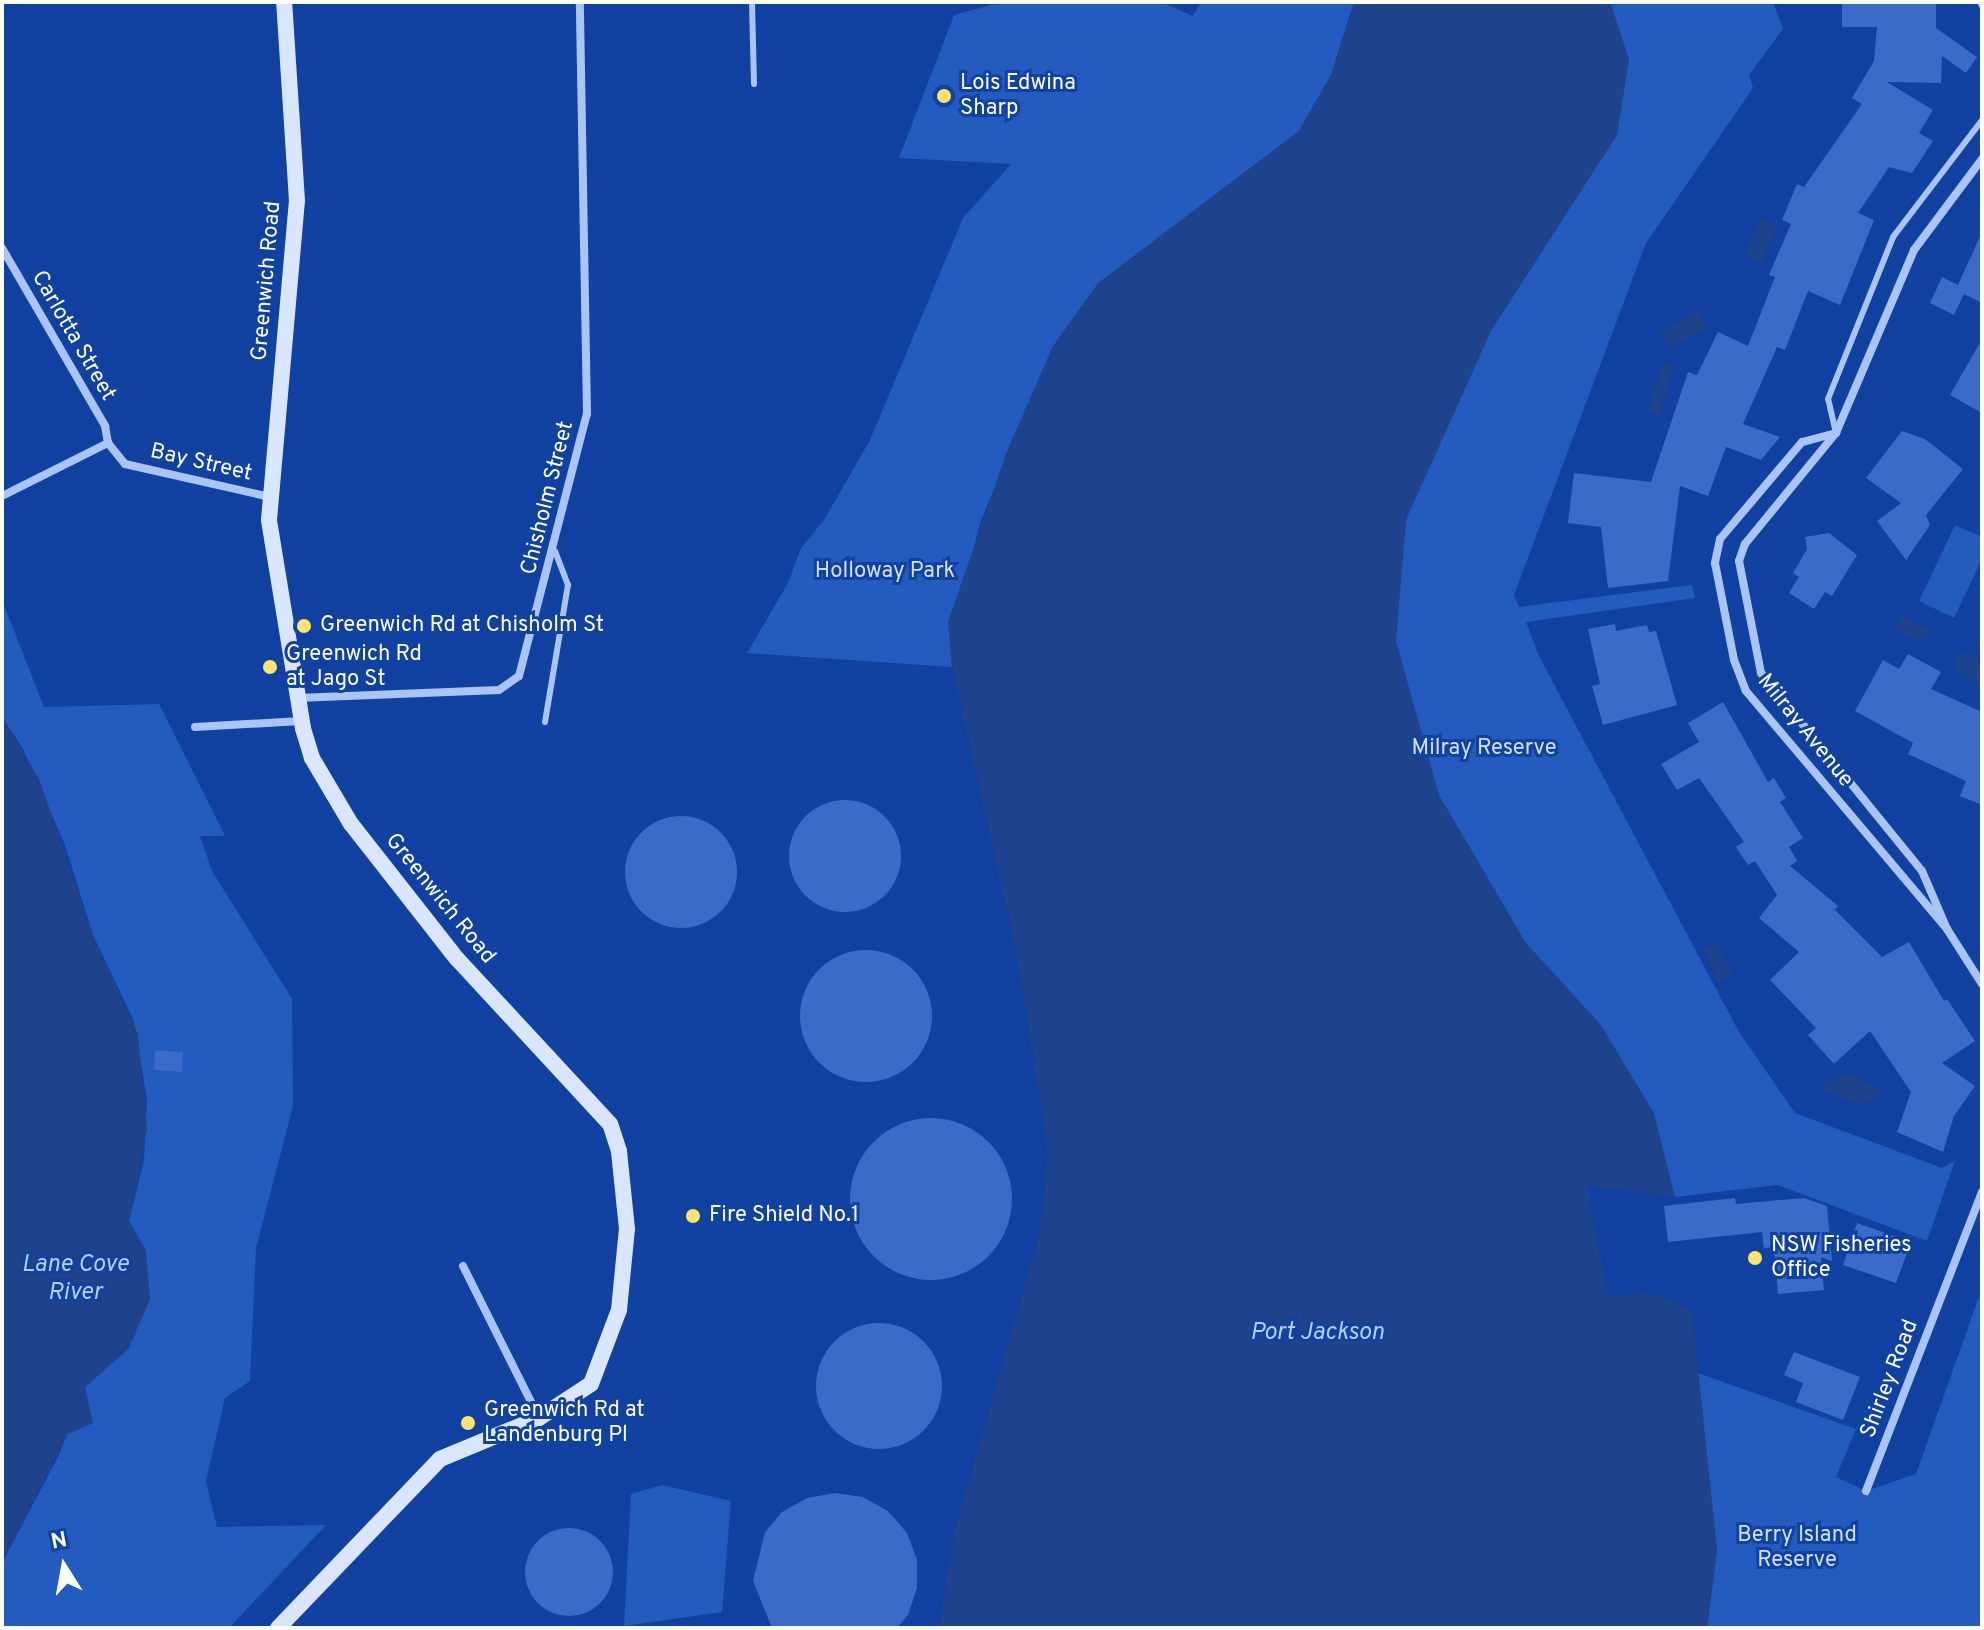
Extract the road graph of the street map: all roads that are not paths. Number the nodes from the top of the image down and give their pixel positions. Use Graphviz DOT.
graph roads {
  1 [pos="284,2"];
  2 [pos="580,2"];
  3 [pos="752,2"];
  4 [pos="754,84"];
  5 [pos="1982,120"];
  6 [pos="1982,159"];
  7 [pos="2,248"];
  8 [pos="1836,433"];
  9 [pos="108,443"];
  10 [pos="2,496"];
  11 [pos="270,497"];
  12 [pos="555,551"];
  13 [pos="297,698"];
  14 [pos="301,721"];
  15 [pos="545,722"];
  16 [pos="195,727"];
  17 [pos="1947,929"];
  18 [pos="1982,984"];
  19 [pos="1982,1192"];
  20 [pos="463,1266"];
  21 [pos="539,1418"];
  22 [pos="1866,1491"];
  23 [pos="278,1628"];
  1 -- 11 [label="street, Greenwich Road"];
  2 -- 12 [label="street, Chisholm Street"];
  3 -- 4 [label="lane"];
  5 -- 8 [label="lane"];
  6 -- 8 [label="street, Milray Avenue"];
  7 -- 9 [label="street, Carlotta Street"];
  8 -- 17 [label="street, Milray Avenue"];
  8 -- 17 [label="street, Milray Avenue"];
  9 -- 10 [label="street"];
  9 -- 11 [label="street, Bay Street"];
  11 -- 13 [label="street, Greenwich Road"];
  12 -- 13 [label="street, Chisholm Street"];
  12 -- 15 [label="lane"];
  13 -- 14 [label="street, Greenwich Road"];
  14 -- 16 [label="street"];
  14 -- 21 [label="street, Greenwich Road"];
  17 -- 18 [label="street, Milray Avenue"];
  19 -- 22 [label="street, Shirley Road"];
  20 -- 21 [label="street"];
  21 -- 23 [label="street, Greenwich Road"];
}
